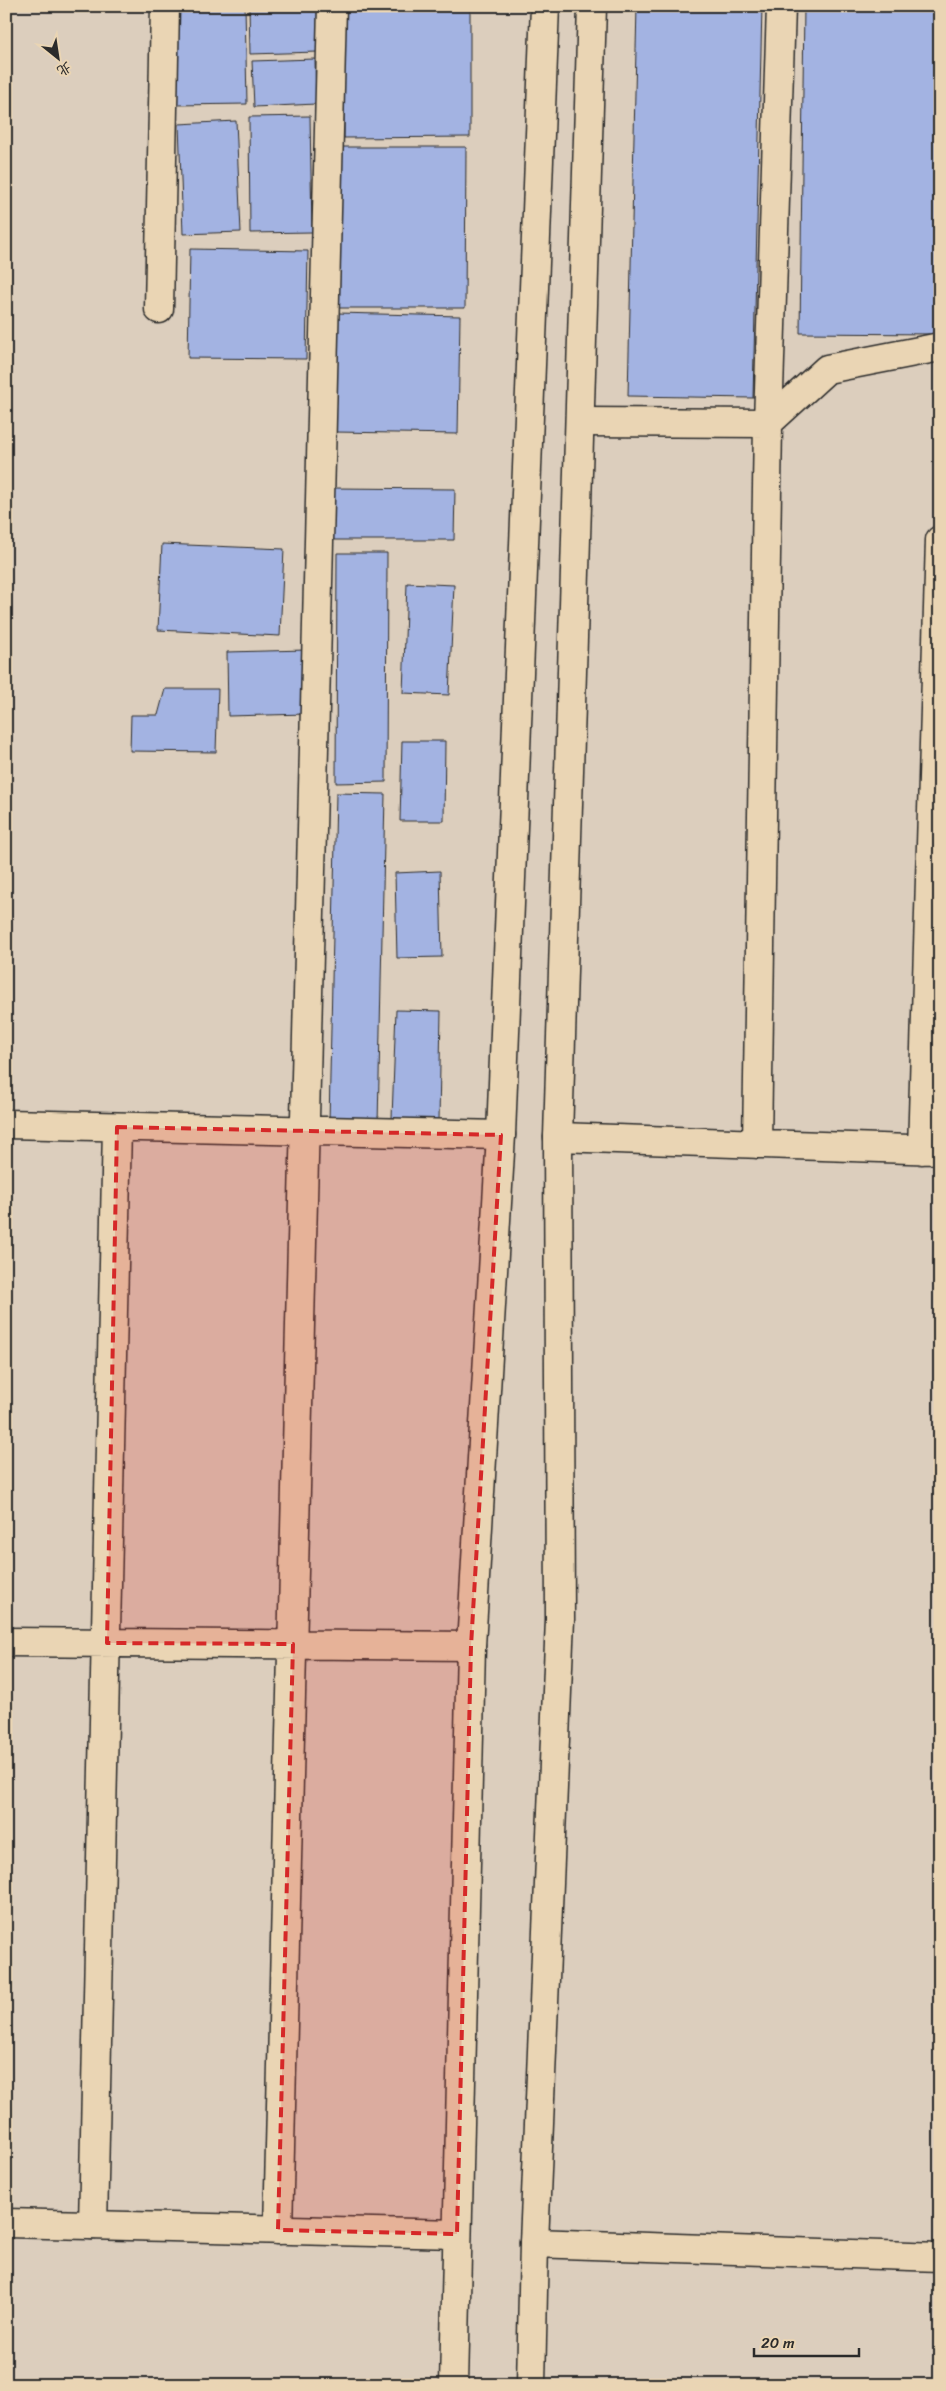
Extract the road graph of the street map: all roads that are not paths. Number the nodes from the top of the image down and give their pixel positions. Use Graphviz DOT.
graph roads {
  1 [pos="165,6"];
  2 [pos="332,6"];
  3 [pos="545,6"];
  4 [pos="592,6"];
  5 [pos="782,6"];
  6 [pos="159,308"];
  7 [pos="940,347"];
  8 [pos="580,422"];
  9 [pos="768,423"];
  10 [pos="940,540"];
  11 [pos="6,1124"];
  12 [pos="117,1127"];
  13 [pos="305,1131"];
  14 [pos="502,1135"];
  15 [pos="558,1137"];
  16 [pos="757,1144"];
  17 [pos="931,1150"];
  18 [pos="6,1642"];
  19 [pos="107,1643"];
  20 [pos="293,1644"];
  21 [pos="471,1646"];
  22 [pos="6,2223"];
  23 [pos="93,2225"];
  24 [pos="278,2230"];
  25 [pos="457,2234"];
  26 [pos="534,2243"];
  27 [pos="940,2257"];
  28 [pos="454,2385"];
  29 [pos="530,2385"];
  1 -- 6 [label="street"];
  2 -- 13 [label="street"];
  3 -- 14 [label="street"];
  4 -- 8 [label="street"];
  5 -- 9 [label="street"];
  7 -- 9 [label="street"];
  8 -- 9 [label="street"];
  8 -- 15 [label="street"];
  9 -- 16 [label="street"];
  10 -- 17 [label="street"];
  11 -- 12 [label="street"];
  12 -- 13 [label="street"];
  12 -- 19 [label="street"];
  13 -- 14 [label="street"];
  13 -- 20 [label="street"];
  14 -- 21 [label="street"];
  15 -- 16 [label="street"];
  15 -- 26 [label="street"];
  16 -- 17 [label="street"];
  18 -- 19 [label="street"];
  19 -- 20 [label="street"];
  19 -- 23 [label="street"];
  20 -- 21 [label="street"];
  20 -- 24 [label="street"];
  21 -- 25 [label="street"];
  22 -- 23 [label="street"];
  23 -- 24 [label="street"];
  24 -- 25 [label="street"];
  25 -- 28 [label="street"];
  26 -- 27 [label="street"];
  26 -- 29 [label="street"];
}
